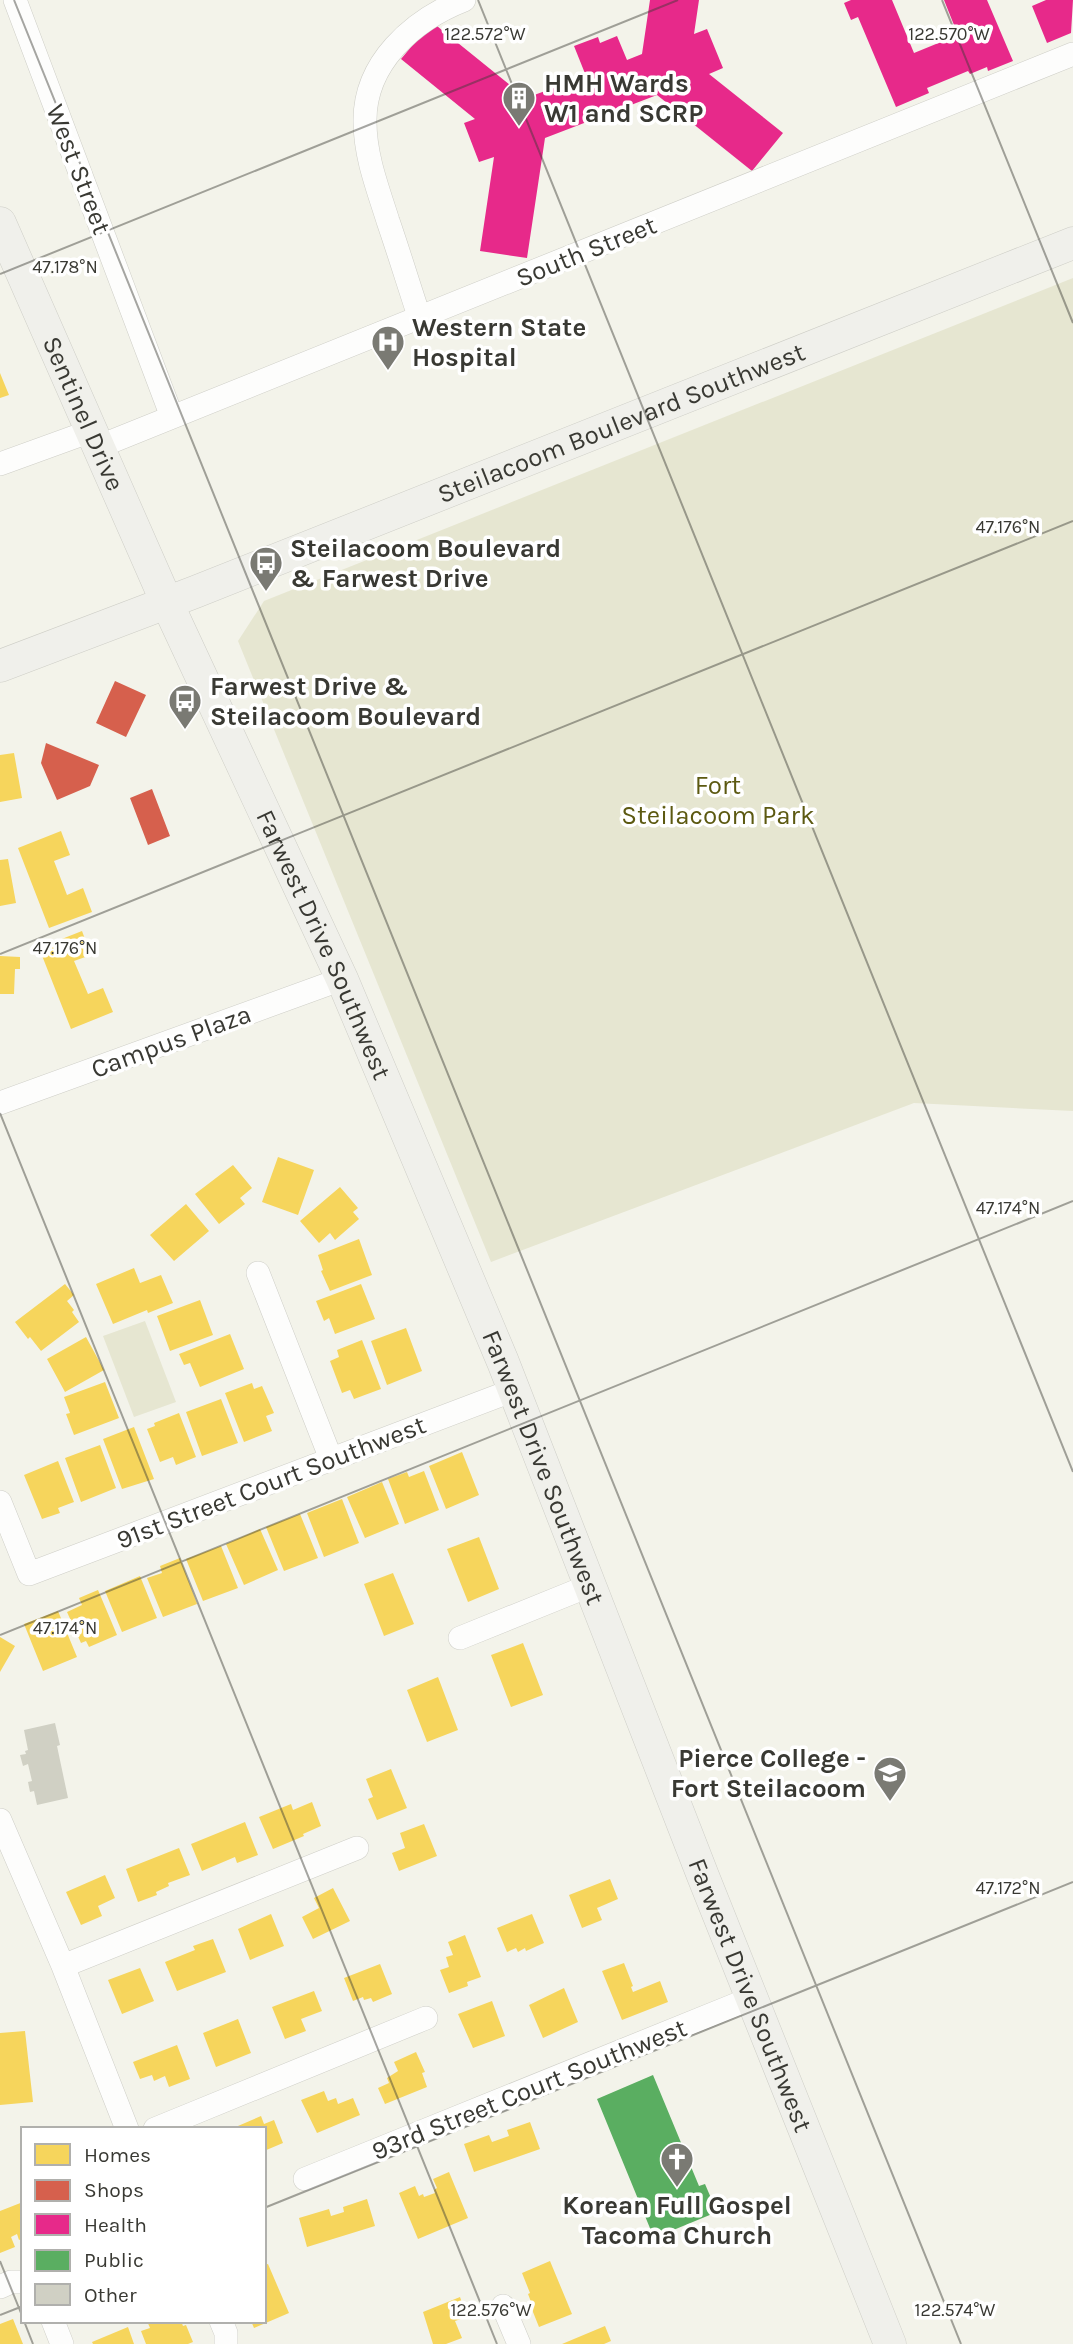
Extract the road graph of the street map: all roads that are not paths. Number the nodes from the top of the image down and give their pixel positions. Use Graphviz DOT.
graph roads {
  1 [pos="15,0"];
  2 [pos="464,0"];
  3 [pos="1073,54"];
  4 [pos="0,223"];
  5 [pos="1073,243"];
  6 [pos="420,318"];
  7 [pos="172,417"];
  8 [pos="94,439"];
  9 [pos="0,464"];
  10 [pos="167,603"];
  11 [pos="0,666"];
  12 [pos="342,979"];
  13 [pos="0,1103"];
  14 [pos="258,1273"];
  15 [pos="514,1390"];
  16 [pos="331,1459"];
  17 [pos="0,1502"];
  18 [pos="591,1585"];
  19 [pos="460,1638"];
  20 [pos="0,1820"];
  21 [pos="357,1848"];
  22 [pos="63,1966"];
  23 [pos="752,1998"];
  24 [pos="426,2018"];
  25 [pos="126,2127"];
  26 [pos="160,2127"];
  27 [pos="305,2179"];
  28 [pos="21,2282"];
  29 [pos="0,2287"];
  30 [pos="503,2306"];
  31 [pos="54,2323"];
  32 [pos="222,2323"];
  33 [pos="62,2344"];
  34 [pos="226,2344"];
  35 [pos="520,2344"];
  36 [pos="890,2344"];
  1 -- 7 [label="street, West Street"];
  2 -- 6 [label="street"];
  3 -- 6 [label="street, South Street"];
  4 -- 8 [label="street, Sentinel Drive"];
  5 -- 10 [label="street, Steilacoom Boulevard Southwest"];
  6 -- 7 [label="street, South Street"];
  7 -- 8 [label="street, South Street"];
  8 -- 9 [label="street, South Street"];
  8 -- 10 [label="street, Sentinel Drive"];
  10 -- 11 [label="street, Steilacoom Boulevard Southwest"];
  10 -- 12 [label="street, Farwest Drive Southwest"];
  12 -- 13 [label="street, Campus Plaza"];
  12 -- 15 [label="street, Farwest Drive Southwest"];
  14 -- 16 [label="street"];
  15 -- 16 [label="street, 91st Street Court Southwest"];
  15 -- 18 [label="street, Farwest Drive Southwest"];
  16 -- 17 [label="street, 91st Street Court Southwest"];
  18 -- 19 [label="street"];
  18 -- 23 [label="street, Farwest Drive Southwest"];
  20 -- 22 [label="street"];
  21 -- 22 [label="street"];
  22 -- 25 [label="street"];
  23 -- 27 [label="street, 93rd Street Court Southwest"];
  23 -- 36 [label="street, Farwest Drive Southwest"];
  24 -- 26 [label="street"];
  28 -- 29 [label="street"];
  30 -- 35 [label="street"];
  31 -- 33 [label="street"];
  32 -- 34 [label="street"];
}
